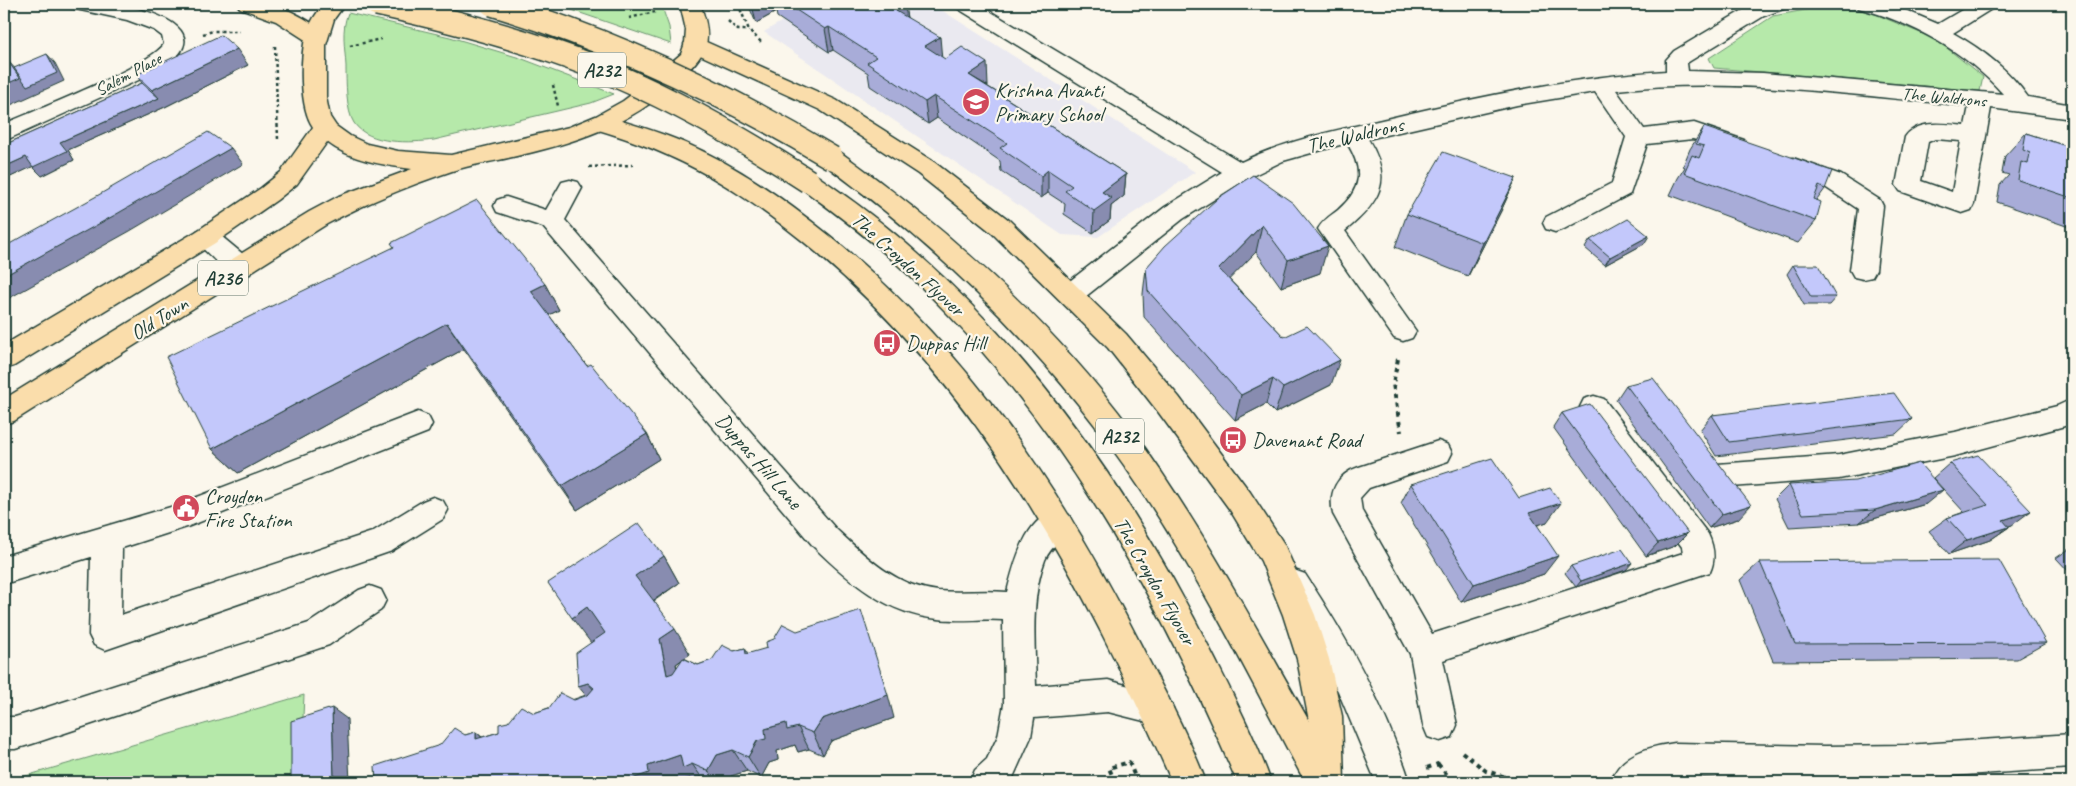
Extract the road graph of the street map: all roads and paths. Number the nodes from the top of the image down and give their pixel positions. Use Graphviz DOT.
graph roads {
  1 [pos="78,4"];
  2 [pos="248,4"];
  3 [pos="336,4"];
  4 [pos="377,4"];
  5 [pos="492,4"];
  6 [pos="690,4"];
  7 [pos="964,4"];
  8 [pos="1779,4"];
  9 [pos="1865,4"];
  10 [pos="1986,4"];
  11 [pos="730,24"];
  12 [pos="749,30"];
  13 [pos="213,31"];
  14 [pos="247,31"];
  15 [pos="1939,32"];
  16 [pos="316,36"];
  17 [pos="695,44"];
  18 [pos="275,47"];
  19 [pos="1678,77"];
  20 [pos="1601,84"];
  21 [pos="1982,100"];
  22 [pos="2021,104"];
  23 [pos="2072,112"];
  24 [pos="600,123"];
  25 [pos="324,128"];
  26 [pos="4,133"];
  27 [pos="1353,134"];
  28 [pos="1974,134"];
  29 [pos="1638,137"];
  30 [pos="278,144"];
  31 [pos="687,153"];
  32 [pos="451,163"];
  33 [pos="1240,172"];
  34 [pos="578,178"];
  35 [pos="506,206"];
  36 [pos="552,221"];
  37 [pos="1555,223"];
  38 [pos="206,237"];
  39 [pos="241,267"];
  40 [pos="1863,270"];
  41 [pos="1072,294"];
  42 [pos="1402,332"];
  43 [pos="4,358"];
  44 [pos="1594,407"];
  45 [pos="4,413"];
  46 [pos="2070,415"];
  47 [pos="418,424"];
  48 [pos="1429,456"];
  49 [pos="1717,476"];
  50 [pos="433,510"];
  51 [pos="1058,524"];
  52 [pos="107,540"];
  53 [pos="1273,554"];
  54 [pos="4,570"];
  55 [pos="370,600"];
  56 [pos="1018,608"];
  57 [pos="1425,651"];
  58 [pos="1020,704"];
  59 [pos="1156,708"];
  60 [pos="1440,725"];
  61 [pos="4,733"];
  62 [pos="2072,751"];
  63 [pos="1438,764"];
  64 [pos="988,782"];
  65 [pos="1115,782"];
  66 [pos="1137,782"];
  67 [pos="1189,782"];
  68 [pos="1254,782"];
  69 [pos="1325,782"];
  70 [pos="1393,782"];
  71 [pos="1453,782"];
  72 [pos="1523,782"];
  73 [pos="1627,782"];
  1 -- 26 [label="street, Salem Place"];
  2 -- 16 [label="main road"];
  3 -- 16 [label="main road"];
  4 -- 68 [label="main road, The Croydon Flyover / A232, bridge"];
  5 -- 69 [label="main road, The Croydon Flyover / A232, bridge"];
  6 -- 17 [label="main road"];
  7 -- 33 [label="street"];
  8 -- 19 [label="street"];
  9 -- 15 [label="street, The Waldrons"];
  10 -- 15 [label="street"];
  11 -- 12 [label="path"];
  13 -- 14 [label="path"];
  15 -- 22 [label="street, The Waldrons"];
  16 -- 25 [label="main road"];
  17 -- 24 [label="main road"];
  17 -- 41 [label="main road"];
  18 -- 30 [label="path"];
  19 -- 20 [label="street, The Waldrons"];
  19 -- 21 [label="street, The Waldrons"];
  20 -- 27 [label="street, The Waldrons"];
  20 -- 29 [label="street"];
  21 -- 22 [label="street, The Waldrons"];
  21 -- 28 [label="street"];
  22 -- 23 [label="street"];
  24 -- 31 [label="main road"];
  24 -- 32 [label="main road"];
  25 -- 32 [label="main road"];
  25 -- 38 [label="main road, A236"];
  27 -- 33 [label="street, The Waldrons"];
  27 -- 42 [label="street"];
  28 -- 28 [label="street"];
  29 -- 37 [label="street"];
  29 -- 40 [label="street"];
  31 -- 34 [label="path"];
  31 -- 51 [label="main road"];
  32 -- 39 [label="main road, Old Town / A236"];
  33 -- 41 [label="street, The Waldrons"];
  34 -- 36 [label="street"];
  35 -- 36 [label="street"];
  36 -- 56 [label="street, Duppas Hill Lane"];
  38 -- 39 [label="street"];
  38 -- 43 [label="main road, A236"];
  39 -- 45 [label="main road, Old Town / A236"];
  41 -- 53 [label="main road"];
  42 -- 48 [label="path"];
  44 -- 57 [label="street"];
  46 -- 49 [label="street"];
  47 -- 52 [label="street"];
  48 -- 57 [label="street"];
  50 -- 52 [label="street"];
  51 -- 56 [label="street"];
  51 -- 59 [label="main road"];
  52 -- 54 [label="street"];
  53 -- 69 [label="main road"];
  53 -- 70 [label="street"];
  55 -- 61 [label="street"];
  56 -- 58 [label="street"];
  57 -- 60 [label="street"];
  58 -- 59 [label="street"];
  58 -- 64 [label="street"];
  59 -- 67 [label="main road"];
  60 -- 72 [label="path"];
  62 -- 73 [label="street"];
  63 -- 71 [label="path"];
  65 -- 66 [label="path"];
}
